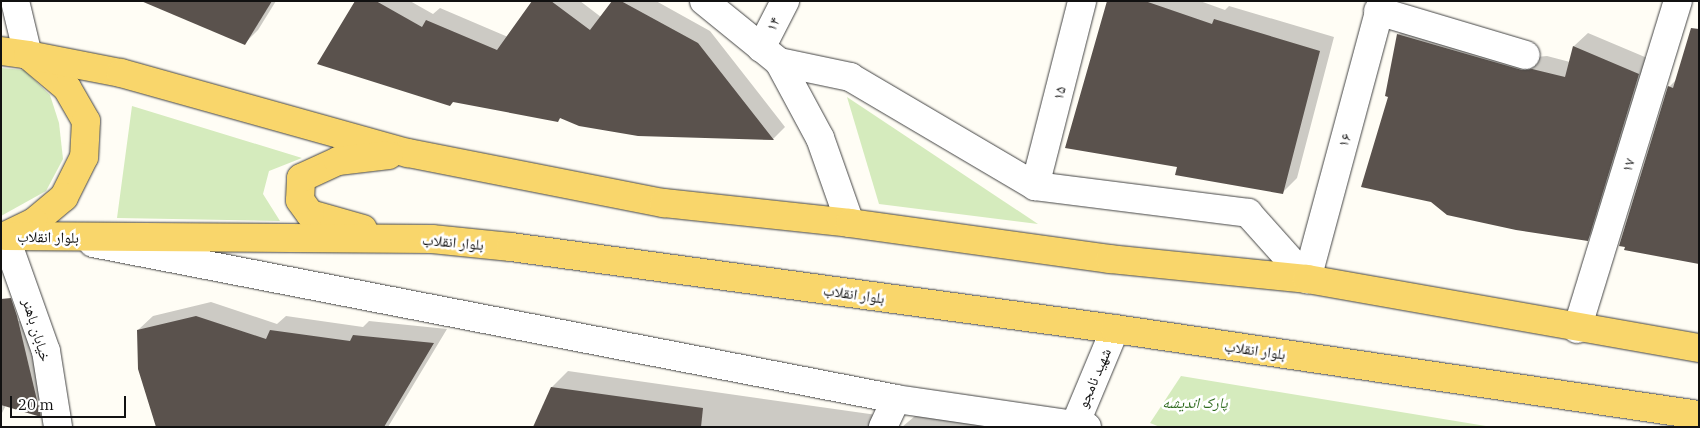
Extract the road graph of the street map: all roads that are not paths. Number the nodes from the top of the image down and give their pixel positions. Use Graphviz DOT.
graph roads {
  1 [pos="15,1"];
  2 [pos="704,1"];
  3 [pos="785,1"];
  4 [pos="1082,1"];
  5 [pos="1678,1"];
  6 [pos="1380,6"];
  7 [pos="1,50"];
  8 [pos="28,55"];
  9 [pos="770,55"];
  10 [pos="1526,55"];
  11 [pos="408,153"];
  12 [pos="1035,186"];
  13 [pos="850,223"];
  14 [pos="3,236"];
  15 [pos="63,238"];
  16 [pos="432,239"];
  17 [pos="1307,279"];
  18 [pos="1115,329"];
  19 [pos="1577,329"];
  20 [pos="1699,348"];
  21 [pos="896,399"];
  22 [pos="1699,415"];
  23 [pos="1079,426"];
  24 [pos="58,427"];
  25 [pos="883,427"];
  1 -- 8 [label="street"];
  2 -- 9 [label="street"];
  3 -- 9 [label="street, ۱۴"];
  4 -- 12 [label="street, ۱۵"];
  5 -- 19 [label="street, ۱۷"];
  6 -- 10 [label="street"];
  6 -- 17 [label="street, ۱۶"];
  7 -- 8 [label="main road"];
  8 -- 11 [label="main road"];
  8 -- 14 [label="main road"];
  9 -- 12 [label="street"];
  9 -- 13 [label="street"];
  11 -- 13 [label="main road"];
  11 -- 16 [label="main road"];
  12 -- 17 [label="street"];
  13 -- 17 [label="main road"];
  14 -- 15 [label="main road, بلوار انقلاب"];
  14 -- 24 [label="street, خیابان باهنر"];
  15 -- 16 [label="main road, بلوار انقلاب"];
  15 -- 21 [label="street"];
  16 -- 18 [label="main road, بلوار انقلاب"];
  17 -- 19 [label="main road"];
  18 -- 22 [label="main road, بلوار انقلاب"];
  18 -- 23 [label="street, شهید نامجو"];
  19 -- 20 [label="main road"];
  21 -- 23 [label="street"];
  21 -- 25 [label="street"];
}
